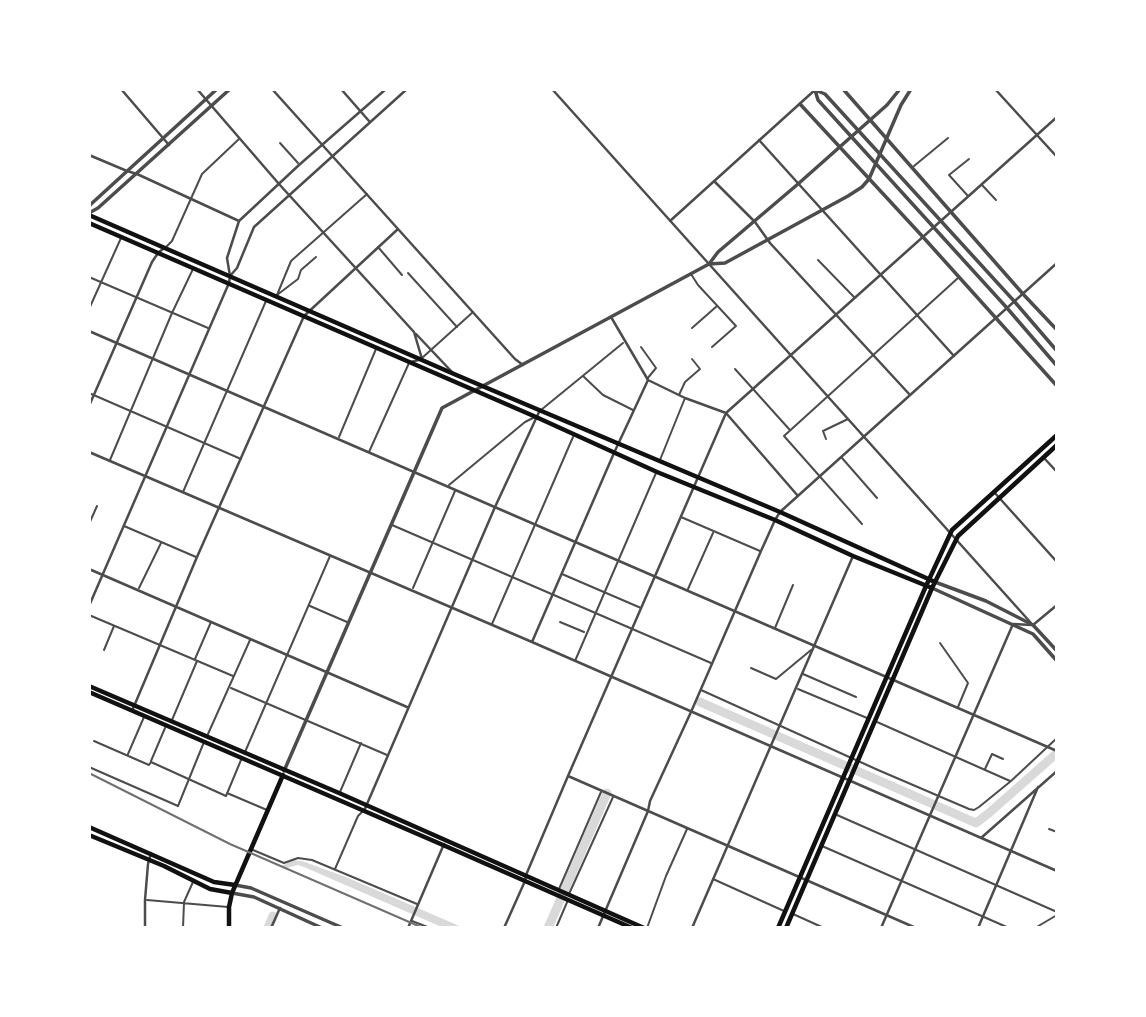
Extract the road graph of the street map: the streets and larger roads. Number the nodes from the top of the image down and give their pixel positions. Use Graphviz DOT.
graph roads {
  1 [pos="121,89"];
  2 [pos="197,89"];
  3 [pos="217,89"];
  4 [pos="230,89"];
  5 [pos="272,89"];
  6 [pos="386,89"];
  7 [pos="407,89"];
  8 [pos="552,89"];
  9 [pos="816,89"];
  10 [pos="843,89"];
  11 [pos="900,89"];
  12 [pos="911,89"];
  13 [pos="344,90"];
  14 [pos="997,90"];
  15 [pos="206,99"];
  16 [pos="800,104"];
  17 [pos="212,105"];
  18 [pos="361,112"];
  19 [pos="1057,117"];
  20 [pos="870,120"];
  21 [pos="370,122"];
  22 [pos="858,131"];
  23 [pos="1037,135"];
  24 [pos="852,136"];
  25 [pos="886,137"];
  26 [pos="164,138"];
  27 [pos="759,141"];
  28 [pos="169,145"];
  29 [pos="323,146"];
  30 [pos="840,147"];
  31 [pos="879,154"];
  32 [pos="89,155"];
  33 [pos="333,156"];
  34 [pos="1057,157"];
  35 [pos="875,163"];
  36 [pos="127,172"];
  37 [pos="136,174"];
  38 [pos="869,179"];
  39 [pos="714,181"];
  40 [pos="279,184"];
  41 [pos="798,184"];
  42 [pos="289,194"];
  43 [pos="89,208"];
  44 [pos="821,210"];
  45 [pos="950,212"];
  46 [pos="89,214"];
  47 [pos="670,220"];
  48 [pos="240,221"];
  49 [pos="941,221"];
  50 [pos="755,222"];
  51 [pos="89,223"];
  52 [pos="934,227"];
  53 [pos="398,229"];
  54 [pos="923,237"];
  55 [pos="767,239"];
  56 [pos="165,248"];
  57 [pos="159,253"];
  58 [pos="1057,263"];
  59 [pos="709,264"];
  60 [pos="356,268"];
  61 [pos="880,275"];
  62 [pos="230,276"];
  63 [pos="229,283"];
  64 [pos="1023,294"];
  65 [pos="1014,302"];
  66 [pos="1007,308"];
  67 [pos="309,310"];
  68 [pos="836,315"];
  69 [pos="304,316"];
  70 [pos="611,317"];
  71 [pos="996,318"];
  72 [pos="1057,330"];
  73 [pos="89,331"];
  74 [pos="414,331"];
  75 [pos="117,343"];
  76 [pos="1057,351"];
  77 [pos="792,355"];
  78 [pos="954,356"];
  79 [pos="422,359"];
  80 [pos="410,362"];
  81 [pos="523,365"];
  82 [pos="1057,366"];
  83 [pos="190,374"];
  84 [pos="454,374"];
  85 [pos="647,380"];
  86 [pos="484,386"];
  87 [pos="1057,386"];
  88 [pos="475,390"];
  89 [pos="92,394"];
  90 [pos="910,396"];
  91 [pos="89,405"];
  92 [pos="264,408"];
  93 [pos="540,410"];
  94 [pos="726,413"];
  95 [pos="536,416"];
  96 [pos="1057,435"];
  97 [pos="865,436"];
  98 [pos="618,443"];
  99 [pos="1057,445"];
  100 [pos="89,452"];
  101 [pos="614,453"];
  102 [pos="1044,458"];
  103 [pos="414,472"];
  104 [pos="1057,472"];
  105 [pos="145,476"];
  106 [pos="698,478"];
  107 [pos="694,486"];
  108 [pos="994,492"];
  109 [pos="798,496"];
  110 [pos="999,498"];
  111 [pos="495,507"];
  112 [pos="219,509"];
  113 [pos="780,512"];
  114 [pos="775,520"];
  115 [pos="950,533"];
  116 [pos="956,538"];
  117 [pos="575,542"];
  118 [pos="853,556"];
  119 [pos="1057,562"];
  120 [pos="89,569"];
  121 [pos="370,573"];
  122 [pos="103,575"];
  123 [pos="655,577"];
  124 [pos="929,579"];
  125 [pos="935,582"];
  126 [pos="926,586"];
  127 [pos="932,588"];
  128 [pos="1057,605"];
  129 [pos="89,606"];
  130 [pos="177,606"];
  131 [pos="452,608"];
  132 [pos="734,611"];
  133 [pos="1013,624"];
  134 [pos="1033,625"];
  135 [pos="532,642"];
  136 [pos="814,646"];
  137 [pos="1057,651"];
  138 [pos="1057,661"];
  139 [pos="328,672"];
  140 [pos="612,677"];
  141 [pos="887,677"];
  142 [pos="893,680"];
  143 [pos="89,685"];
  144 [pos="89,692"];
  145 [pos="135,705"];
  146 [pos="407,708"];
  147 [pos="132,711"];
  148 [pos="691,712"];
  149 [pos="974,714"];
  150 [pos="770,747"];
  151 [pos="1055,750"];
  152 [pos="243,756"];
  153 [pos="1057,771"];
  154 [pos="283,774"];
  155 [pos="568,776"];
  156 [pos="844,776"];
  157 [pos="850,778"];
  158 [pos="1038,787"];
  159 [pos="365,808"];
  160 [pos="648,811"];
  161 [pos="930,817"];
  162 [pos="89,827"];
  163 [pos="89,835"];
  164 [pos="981,838"];
  165 [pos="444,842"];
  166 [pos="728,845"];
  167 [pos="1011,850"];
  168 [pos="151,853"];
  169 [pos="149,860"];
  170 [pos="1057,871"];
  171 [pos="799,877"];
  172 [pos="526,878"];
  173 [pos="806,880"];
  174 [pos="235,885"];
  175 [pos="232,893"];
  176 [pos="280,908"];
  177 [pos="604,913"];
  178 [pos="887,915"];
  179 [pos="314,926"];
  180 [pos="145,928"];
  181 [pos="229,928"];
  182 [pos="271,928"];
  183 [pos="322,928"];
  184 [pos="343,928"];
  185 [pos="408,928"];
  186 [pos="504,928"];
  187 [pos="598,928"];
  188 [pos="632,928"];
  189 [pos="645,928"];
  190 [pos="692,928"];
  191 [pos="778,928"];
  192 [pos="786,928"];
  193 [pos="881,928"];
  194 [pos="916,928"];
  195 [pos="978,928"];
  1 -- 26 [label="street"];
  2 -- 15 [label="street"];
  3 -- 15 [label="street"];
  4 -- 17 [label="street"];
  5 -- 29 [label="street"];
  6 -- 18 [label="street"];
  7 -- 21 [label="street"];
  8 -- 47 [label="street"];
  9 -- 16 [label="street"];
  9 -- 22 [label="street"];
  9 -- 24 [label="street"];
  10 -- 20 [label="street"];
  11 -- 20 [label="street"];
  12 -- 25 [label="street"];
  13 -- 18 [label="street"];
  14 -- 23 [label="street"];
  15 -- 17 [label="street"];
  15 -- 26 [label="street"];
  16 -- 27 [label="street"];
  16 -- 30 [label="street"];
  17 -- 28 [label="street"];
  17 -- 40 [label="street"];
  18 -- 21 [label="street"];
  18 -- 29 [label="street"];
  19 -- 23 [label="street"];
  20 -- 22 [label="street"];
  20 -- 25 [label="street"];
  21 -- 33 [label="street"];
  22 -- 24 [label="street"];
  22 -- 31 [label="street"];
  23 -- 34 [label="street"];
  23 -- 45 [label="street"];
  24 -- 30 [label="street"];
  24 -- 35 [label="street"];
  25 -- 31 [label="street"];
  25 -- 45 [label="street"];
  26 -- 28 [label="street"];
  26 -- 36 [label="street"];
  27 -- 39 [label="street"];
  27 -- 41 [label="street"];
  28 -- 37 [label="street"];
  29 -- 33 [label="street"];
  29 -- 40 [label="street"];
  30 -- 38 [label="street"];
  30 -- 41 [label="street"];
  31 -- 35 [label="street"];
  31 -- 49 [label="street"];
  32 -- 36 [label="street"];
  33 -- 42 [label="street"];
  33 -- 53 [label="street"];
  35 -- 38 [label="street"];
  35 -- 52 [label="street"];
  36 -- 37 [label="street"];
  36 -- 43 [label="street"];
  37 -- 46 [label="street"];
  37 -- 48 [label="street"];
  38 -- 44 [label="street"];
  38 -- 54 [label="street"];
  39 -- 47 [label="street"];
  39 -- 50 [label="street"];
  40 -- 42 [label="street"];
  40 -- 48 [label="street"];
  41 -- 44 [label="street"];
  41 -- 50 [label="street"];
  42 -- 60 [label="street"];
  42 -- 62 [label="street"];
  44 -- 55 [label="street"];
  44 -- 61 [label="street"];
  45 -- 49 [label="street"];
  45 -- 64 [label="street"];
  46 -- 56 [label="main road"];
  47 -- 59 [label="street"];
  48 -- 62 [label="street"];
  49 -- 52 [label="street"];
  49 -- 65 [label="street"];
  50 -- 55 [label="street"];
  50 -- 59 [label="street"];
  51 -- 57 [label="main road"];
  52 -- 54 [label="street"];
  52 -- 66 [label="street"];
  53 -- 60 [label="street"];
  53 -- 81 [label="street"];
  54 -- 61 [label="street"];
  54 -- 71 [label="street"];
  55 -- 59 [label="street"];
  55 -- 68 [label="street"];
  56 -- 57 [label="street"];
  56 -- 62 [label="main road"];
  57 -- 63 [label="main road"];
  57 -- 75 [label="street"];
  58 -- 64 [label="street"];
  59 -- 70 [label="street"];
  59 -- 77 [label="street"];
  60 -- 67 [label="street"];
  60 -- 74 [label="street"];
  61 -- 68 [label="street"];
  61 -- 78 [label="street"];
  62 -- 63 [label="street"];
  62 -- 67 [label="main road"];
  63 -- 69 [label="main road"];
  63 -- 83 [label="street"];
  64 -- 65 [label="street"];
  64 -- 72 [label="street"];
  65 -- 66 [label="street"];
  65 -- 76 [label="street"];
  66 -- 71 [label="street"];
  66 -- 82 [label="street"];
  67 -- 69 [label="street"];
  67 -- 79 [label="main road"];
  68 -- 77 [label="street"];
  68 -- 90 [label="street"];
  69 -- 80 [label="main road"];
  69 -- 92 [label="street"];
  70 -- 81 [label="street"];
  70 -- 85 [label="street"];
  71 -- 78 [label="street"];
  71 -- 87 [label="street"];
  73 -- 75 [label="street"];
  74 -- 79 [label="street"];
  74 -- 84 [label="street"];
  75 -- 83 [label="street"];
  75 -- 89 [label="street"];
  77 -- 94 [label="street"];
  77 -- 97 [label="street"];
  78 -- 90 [label="street"];
  79 -- 80 [label="street"];
  79 -- 84 [label="main road"];
  80 -- 88 [label="main road"];
  81 -- 86 [label="street"];
  83 -- 92 [label="street"];
  83 -- 105 [label="street"];
  84 -- 86 [label="main road"];
  85 -- 94 [label="street"];
  85 -- 98 [label="street"];
  86 -- 88 [label="street"];
  86 -- 93 [label="main road"];
  88 -- 95 [label="main road"];
  88 -- 103 [label="street"];
  89 -- 91 [label="street"];
  90 -- 97 [label="street"];
  92 -- 103 [label="street"];
  92 -- 112 [label="street"];
  93 -- 95 [label="street"];
  93 -- 98 [label="main road"];
  94 -- 106 [label="street"];
  94 -- 109 [label="street"];
  95 -- 101 [label="main road"];
  95 -- 111 [label="street"];
  96 -- 108 [label="main road"];
  97 -- 109 [label="street"];
  97 -- 115 [label="street"];
  98 -- 101 [label="street"];
  98 -- 106 [label="main road"];
  99 -- 102 [label="main road"];
  100 -- 105 [label="street"];
  101 -- 107 [label="main road"];
  101 -- 117 [label="street"];
  102 -- 104 [label="street"];
  102 -- 110 [label="main road"];
  103 -- 111 [label="street"];
  103 -- 121 [label="street"];
  105 -- 112 [label="street"];
  105 -- 122 [label="street"];
  106 -- 107 [label="street"];
  106 -- 113 [label="main road"];
  107 -- 114 [label="main road"];
  107 -- 123 [label="street"];
  108 -- 110 [label="street"];
  108 -- 115 [label="main road"];
  109 -- 113 [label="street"];
  110 -- 116 [label="main road"];
  110 -- 119 [label="street"];
  111 -- 117 [label="street"];
  111 -- 131 [label="street"];
  112 -- 121 [label="street"];
  112 -- 130 [label="street"];
  113 -- 114 [label="street"];
  113 -- 124 [label="main road"];
  114 -- 118 [label="main road"];
  114 -- 132 [label="street"];
  115 -- 116 [label="street"];
  115 -- 124 [label="main road"];
  116 -- 125 [label="main road"];
  116 -- 134 [label="street"];
  117 -- 123 [label="street"];
  117 -- 135 [label="street"];
  118 -- 126 [label="main road"];
  118 -- 136 [label="street"];
  120 -- 122 [label="street"];
  121 -- 131 [label="street"];
  121 -- 139 [label="street"];
  122 -- 129 [label="street"];
  122 -- 130 [label="street"];
  123 -- 132 [label="street"];
  123 -- 140 [label="street"];
  124 -- 125 [label="main road"];
  124 -- 126 [label="main road"];
  125 -- 127 [label="main road"];
  125 -- 134 [label="street"];
  126 -- 127 [label="main road"];
  126 -- 141 [label="main road"];
  127 -- 133 [label="street"];
  127 -- 142 [label="main road"];
  128 -- 134 [label="street"];
  130 -- 139 [label="street"];
  130 -- 145 [label="street"];
  131 -- 135 [label="street"];
  131 -- 146 [label="street"];
  132 -- 136 [label="street"];
  132 -- 148 [label="street"];
  133 -- 134 [label="street"];
  133 -- 138 [label="street"];
  133 -- 149 [label="street"];
  134 -- 137 [label="street"];
  135 -- 140 [label="street"];
  136 -- 141 [label="street"];
  136 -- 150 [label="street"];
  139 -- 146 [label="street"];
  139 -- 154 [label="street"];
  140 -- 148 [label="street"];
  140 -- 155 [label="street"];
  141 -- 142 [label="street"];
  141 -- 156 [label="main road"];
  142 -- 149 [label="street"];
  142 -- 157 [label="main road"];
  143 -- 145 [label="main road"];
  144 -- 147 [label="main road"];
  145 -- 147 [label="street"];
  145 -- 152 [label="main road"];
  146 -- 159 [label="street"];
  147 -- 152 [label="main road"];
  148 -- 150 [label="street"];
  148 -- 160 [label="street"];
  149 -- 151 [label="street"];
  149 -- 161 [label="street"];
  150 -- 156 [label="street"];
  150 -- 166 [label="street"];
  152 -- 154 [label="main road"];
  153 -- 158 [label="street"];
  154 -- 159 [label="main road"];
  154 -- 159 [label="main road"];
  154 -- 174 [label="main road"];
  155 -- 160 [label="street"];
  155 -- 172 [label="street"];
  156 -- 157 [label="street"];
  156 -- 171 [label="main road"];
  157 -- 161 [label="street"];
  157 -- 173 [label="main road"];
  158 -- 164 [label="street"];
  158 -- 167 [label="street"];
  159 -- 165 [label="main road"];
  160 -- 166 [label="street"];
  160 -- 177 [label="street"];
  161 -- 164 [label="street"];
  161 -- 178 [label="street"];
  162 -- 168 [label="main road"];
  163 -- 169 [label="main road"];
  164 -- 167 [label="street"];
  165 -- 172 [label="main road"];
  165 -- 185 [label="street"];
  166 -- 171 [label="street"];
  166 -- 190 [label="street"];
  167 -- 170 [label="street"];
  167 -- 195 [label="street"];
  168 -- 169 [label="street"];
  168 -- 174 [label="main road"];
  169 -- 175 [label="main road"];
  169 -- 180 [label="street"];
  171 -- 173 [label="street"];
  171 -- 191 [label="main road"];
  172 -- 177 [label="main road"];
  172 -- 186 [label="street"];
  173 -- 178 [label="street"];
  173 -- 192 [label="main road"];
  174 -- 175 [label="main road"];
  174 -- 184 [label="street"];
  175 -- 176 [label="street"];
  175 -- 181 [label="main road"];
  176 -- 179 [label="street"];
  176 -- 182 [label="street"];
  177 -- 187 [label="street"];
  177 -- 188 [label="main road"];
  177 -- 189 [label="main road"];
  178 -- 193 [label="street"];
  178 -- 194 [label="street"];
  179 -- 183 [label="street"];
}
